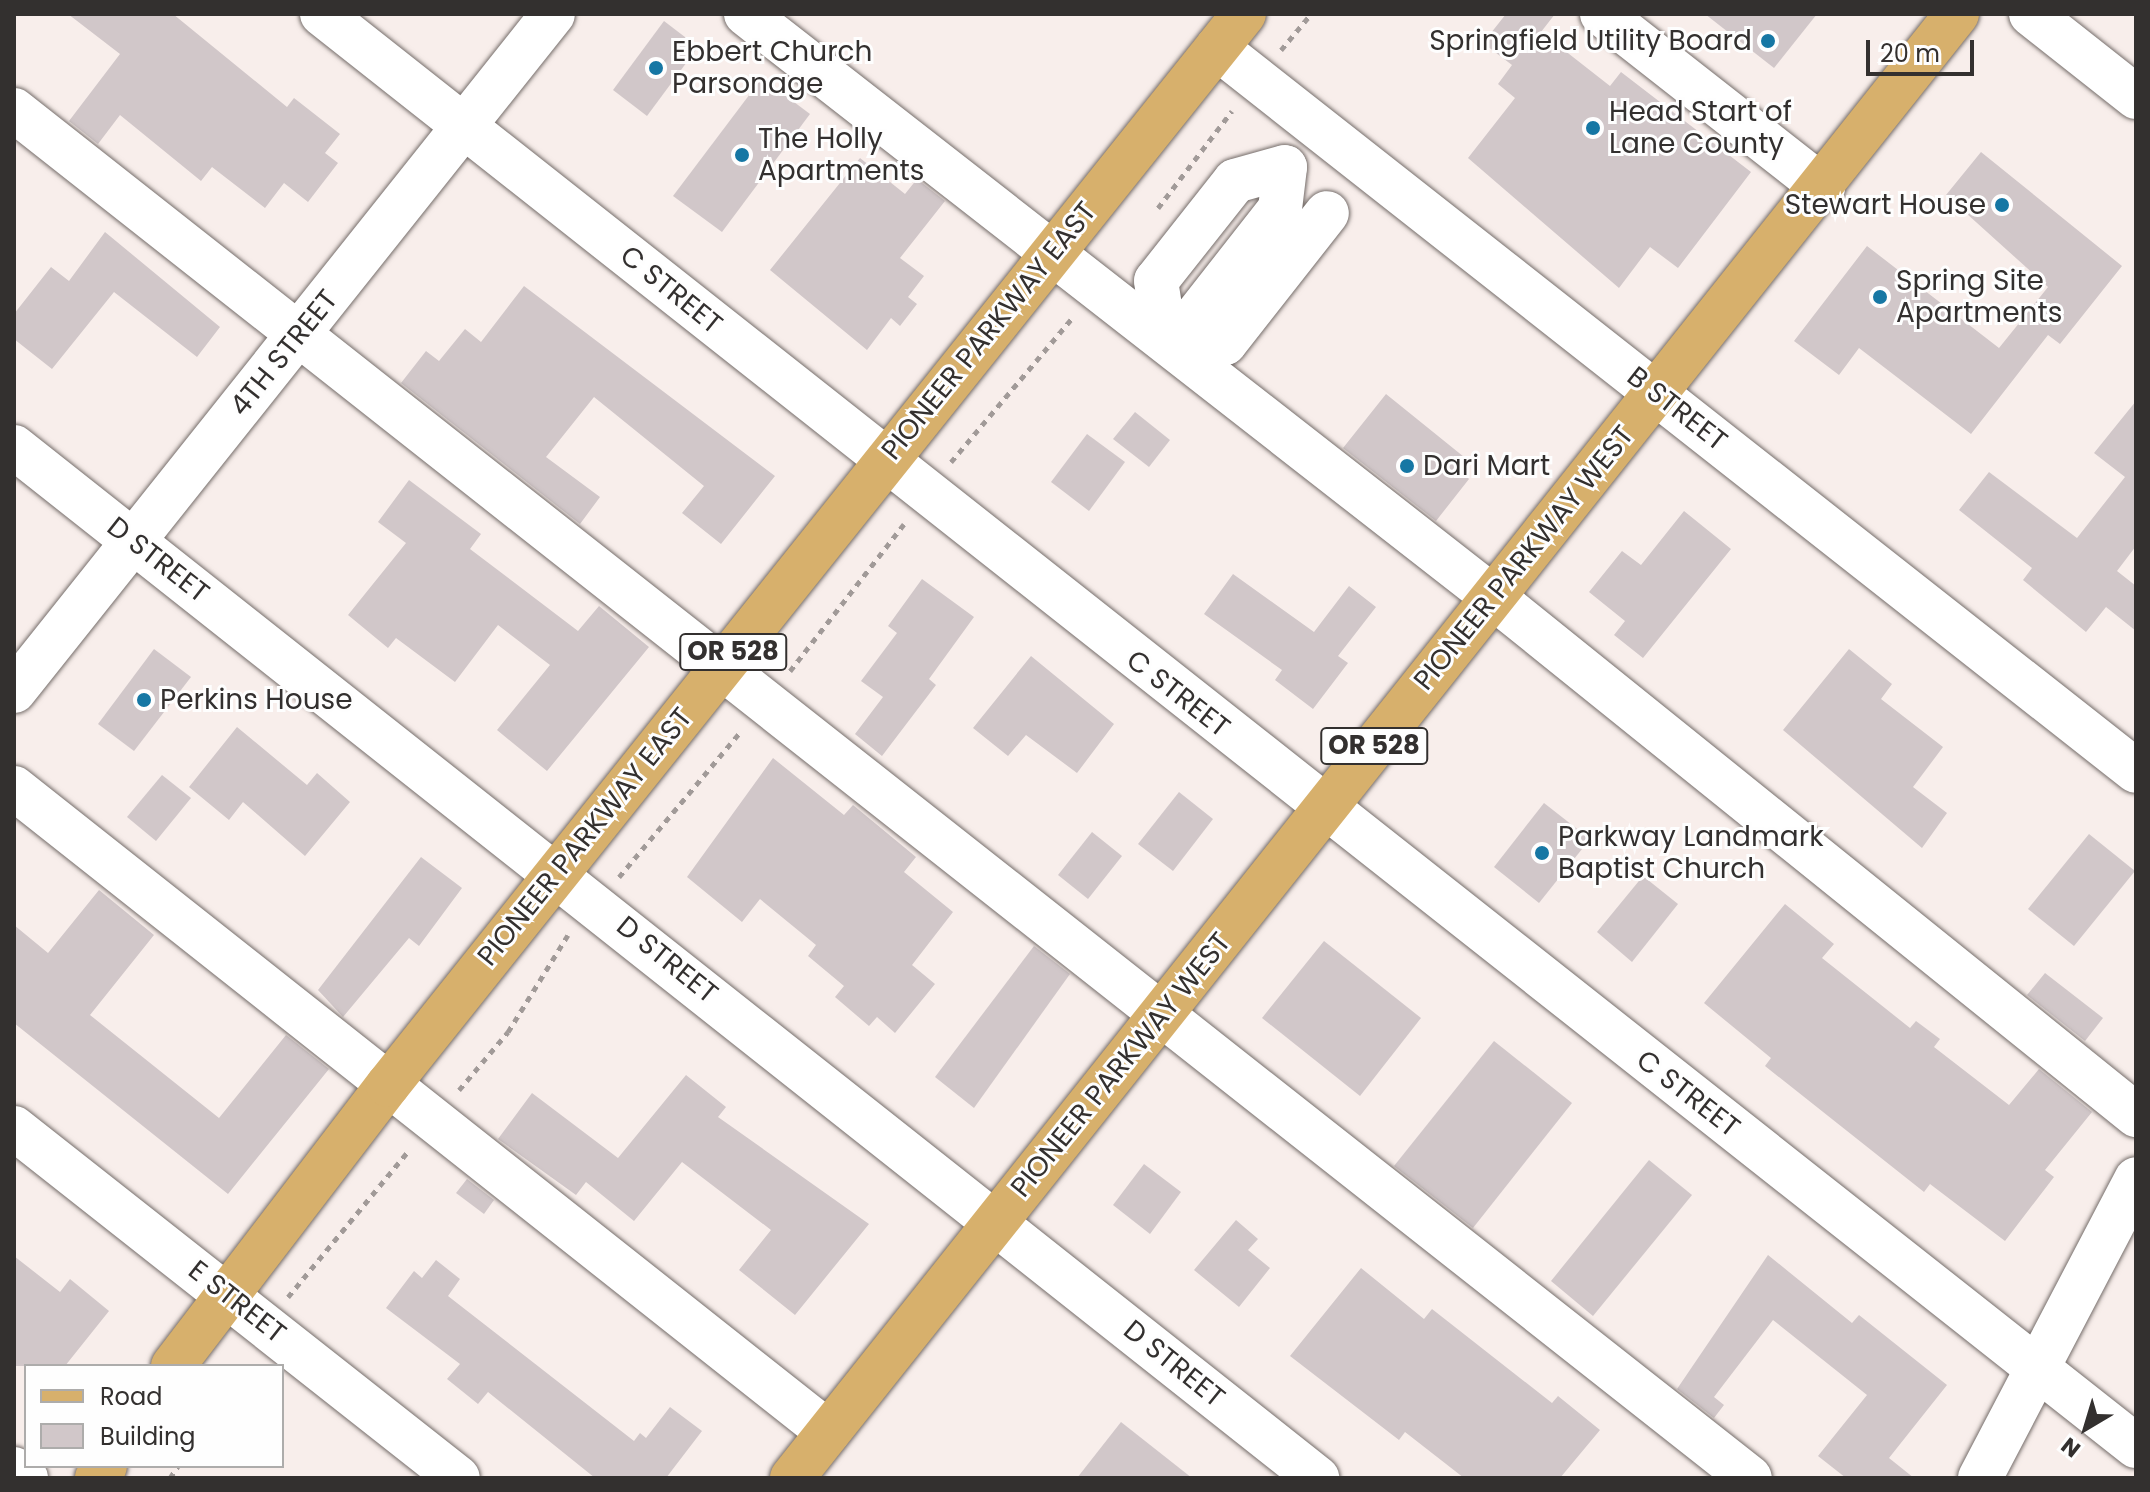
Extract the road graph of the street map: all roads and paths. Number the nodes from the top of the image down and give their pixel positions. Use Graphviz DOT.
graph roads {
  1 [pos="322,14"];
  2 [pos="553,14"];
  3 [pos="746,14"];
  4 [pos="1244,14"];
  5 [pos="1602,14"];
  6 [pos="1957,14"];
  7 [pos="2031,14"];
  8 [pos="1217,48"];
  9 [pos="2136,97"];
  10 [pos="14,110"];
  11 [pos="466,125"];
  12 [pos="1285,167"];
  13 [pos="1823,187"];
  14 [pos="1324,204"];
  15 [pos="1052,254"];
  16 [pos="299,334"];
  17 [pos="1657,393"];
  18 [pos="14,447"];
  19 [pos="884,461"];
  20 [pos="134,542"];
  21 [pos="1493,597"];
  22 [pos="719,670"];
  23 [pos="14,691"];
  24 [pos="2136,771"];
  25 [pos="14,788"];
  26 [pos="1324,809"];
  27 [pos="558,871"];
  28 [pos="1163,1015"];
  29 [pos="388,1085"];
  30 [pos="2136,1115"];
  31 [pos="14,1128"];
  32 [pos="2136,1179"];
  33 [pos="996,1222"];
  34 [pos="225,1292"];
  35 [pos="174,1364"];
  36 [pos="2038,1369"];
  37 [pos="828,1432"];
  38 [pos="2136,1446"];
  39 [pos="14,1469"];
  40 [pos="26,1478"];
  41 [pos="458,1478"];
  42 [pos="792,1478"];
  43 [pos="1317,1478"];
  44 [pos="1750,1478"];
  45 [pos="1980,1478"];
  1 -- 11 [label="street, C STREET"];
  2 -- 11 [label="street, 4TH STREET"];
  3 -- 15 [label="street"];
  4 -- 8 [label="main road, PIONEER PARKWAY EAST / OR 528"];
  5 -- 13 [label="street"];
  6 -- 13 [label="main road, PIONEER PARKWAY WEST / OR 528"];
  7 -- 9 [label="street"];
  8 -- 15 [label="main road, PIONEER PARKWAY EAST / OR 528"];
  8 -- 17 [label="street, B STREET"];
  10 -- 16 [label="street"];
  11 -- 16 [label="street, 4TH STREET"];
  11 -- 19 [label="street, C STREET"];
  12 -- 14 [label="street"];
  13 -- 17 [label="main road, PIONEER PARKWAY WEST / OR 528"];
  15 -- 19 [label="main road, PIONEER PARKWAY EAST / OR 528"];
  15 -- 21 [label="street"];
  16 -- 20 [label="street, 4TH STREET"];
  16 -- 22 [label="street"];
  17 -- 21 [label="main road, PIONEER PARKWAY WEST / OR 528"];
  17 -- 24 [label="street, B STREET"];
  18 -- 20 [label="street, D STREET"];
  19 -- 22 [label="main road, PIONEER PARKWAY EAST / OR 528"];
  19 -- 26 [label="street, C STREET"];
  20 -- 23 [label="street, 4TH STREET"];
  20 -- 27 [label="street, D STREET"];
  21 -- 26 [label="main road, PIONEER PARKWAY WEST / OR 528"];
  21 -- 30 [label="street"];
  22 -- 27 [label="main road, PIONEER PARKWAY EAST / OR 528"];
  22 -- 28 [label="street"];
  25 -- 29 [label="street"];
  26 -- 28 [label="main road, PIONEER PARKWAY WEST / OR 528"];
  26 -- 36 [label="street, C STREET"];
  27 -- 29 [label="main road, PIONEER PARKWAY EAST / OR 528"];
  27 -- 33 [label="street, D STREET"];
  28 -- 33 [label="main road, PIONEER PARKWAY WEST / OR 528"];
  28 -- 44 [label="street"];
  29 -- 34 [label="main road, PIONEER PARKWAY EAST / OR 528"];
  29 -- 37 [label="street"];
  31 -- 34 [label="street, E STREET"];
  32 -- 36 [label="street"];
  33 -- 37 [label="main road, PIONEER PARKWAY WEST / OR 528"];
  33 -- 43 [label="street, D STREET"];
  34 -- 35 [label="main road, PIONEER PARKWAY EAST / OR 528"];
  34 -- 41 [label="street, E STREET"];
  36 -- 38 [label="street, C STREET"];
  36 -- 45 [label="street"];
  37 -- 42 [label="main road, PIONEER PARKWAY WEST / OR 528"];
  39 -- 40 [label="street"];
}
